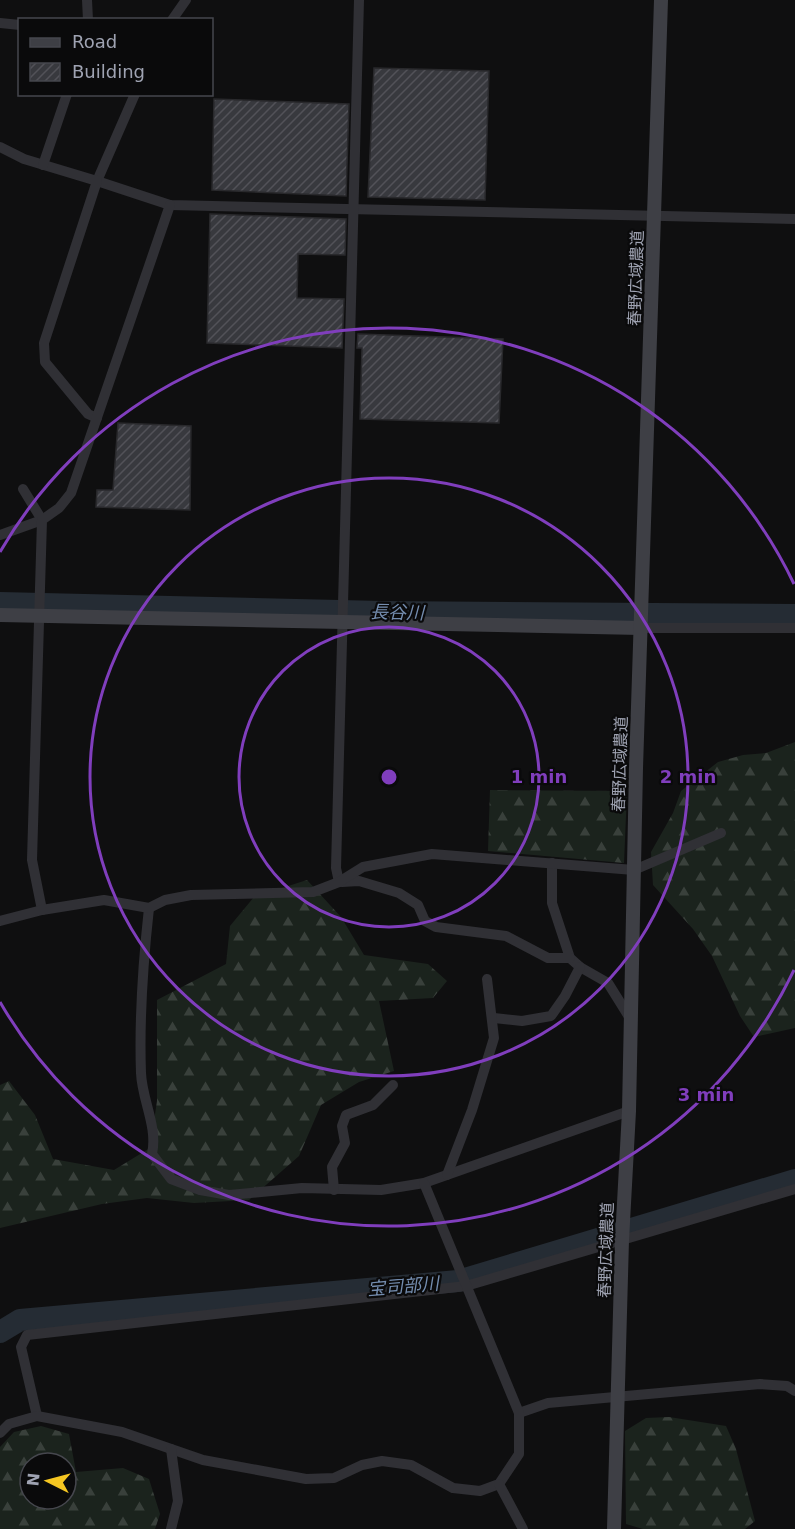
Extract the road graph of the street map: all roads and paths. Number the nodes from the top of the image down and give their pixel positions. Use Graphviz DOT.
graph roads {
  1 [pos="87,0"];
  2 [pos="186,0"];
  3 [pos="359,0"];
  4 [pos="661,0"];
  5 [pos="88,18"];
  6 [pos="173,18"];
  7 [pos="0,23"];
  8 [pos="18,25"];
  9 [pos="66,96"];
  10 [pos="134,96"];
  11 [pos="0,147"];
  12 [pos="44,165"];
  13 [pos="97,181"];
  14 [pos="170,205"];
  15 [pos="355,208"];
  16 [pos="655,217"];
  17 [pos="795,219"];
  18 [pos="97,418"];
  19 [pos="23,489"];
  20 [pos="42,520"];
  21 [pos="0,535"];
  22 [pos="40,608"];
  23 [pos="343,614"];
  24 [pos="0,615"];
  25 [pos="795,627"];
  26 [pos="640,628"];
  27 [pos="721,832"];
  28 [pos="552,863"];
  29 [pos="634,870"];
  30 [pos="339,882"];
  31 [pos="149,908"];
  32 [pos="42,910"];
  33 [pos="0,921"];
  34 [pos="570,958"];
  35 [pos="580,967"];
  36 [pos="487,979"];
  37 [pos="494,1018"];
  38 [pos="631,1020"];
  39 [pos="393,1085"];
  40 [pos="629,1111"];
  41 [pos="447,1175"];
  42 [pos="424,1184"];
  43 [pos="795,1189"];
  44 [pos="334,1190"];
  45 [pos="622,1238"];
  46 [pos="466,1286"];
  47 [pos="795,1391"];
  48 [pos="617,1398"];
  49 [pos="519,1413"];
  50 [pos="37,1416"];
  51 [pos="0,1433"];
  52 [pos="171,1449"];
  53 [pos="500,1484"];
  54 [pos="171,1529"];
  55 [pos="523,1529"];
  56 [pos="614,1529"];
  1 -- 5 [label="street"];
  2 -- 6 [label="street"];
  3 -- 15 [label="street"];
  4 -- 16 [label="street, 春野広域農道"];
  7 -- 8 [label="street"];
  9 -- 12 [label="street"];
  10 -- 13 [label="street"];
  11 -- 12 [label="street"];
  12 -- 13 [label="street"];
  13 -- 14 [label="street"];
  13 -- 18 [label="street"];
  14 -- 15 [label="street"];
  14 -- 18 [label="street"];
  15 -- 16 [label="street"];
  15 -- 23 [label="street"];
  16 -- 17 [label="street"];
  16 -- 26 [label="street, 春野広域農道"];
  18 -- 20 [label="street"];
  19 -- 20 [label="street"];
  20 -- 21 [label="street"];
  20 -- 22 [label="street"];
  22 -- 23 [label="street"];
  22 -- 24 [label="street"];
  22 -- 32 [label="street"];
  23 -- 26 [label="street"];
  23 -- 30 [label="street"];
  25 -- 26 [label="street"];
  26 -- 29 [label="street, 春野広域農道"];
  27 -- 29 [label="street"];
  28 -- 29 [label="street"];
  28 -- 30 [label="street"];
  28 -- 34 [label="street"];
  29 -- 38 [label="street, 春野広域農道"];
  30 -- 31 [label="street"];
  30 -- 34 [label="street"];
  31 -- 32 [label="street"];
  31 -- 44 [label="street"];
  32 -- 33 [label="street"];
  34 -- 35 [label="street"];
  35 -- 37 [label="street"];
  35 -- 38 [label="street"];
  36 -- 37 [label="street"];
  37 -- 41 [label="street"];
  38 -- 40 [label="street, 春野広域農道"];
  39 -- 44 [label="street"];
  40 -- 41 [label="street"];
  40 -- 45 [label="street, 春野広域農道"];
  41 -- 42 [label="street"];
  42 -- 44 [label="street"];
  42 -- 46 [label="street"];
  43 -- 45 [label="street"];
  45 -- 46 [label="street"];
  45 -- 48 [label="street, 春野広域農道"];
  46 -- 49 [label="street"];
  46 -- 50 [label="street"];
  47 -- 48 [label="street"];
  48 -- 49 [label="street"];
  48 -- 56 [label="street, 春野広域農道"];
  49 -- 53 [label="street"];
  50 -- 51 [label="street"];
  50 -- 52 [label="street"];
  52 -- 53 [label="street"];
  52 -- 54 [label="street"];
  53 -- 55 [label="street"];
}
